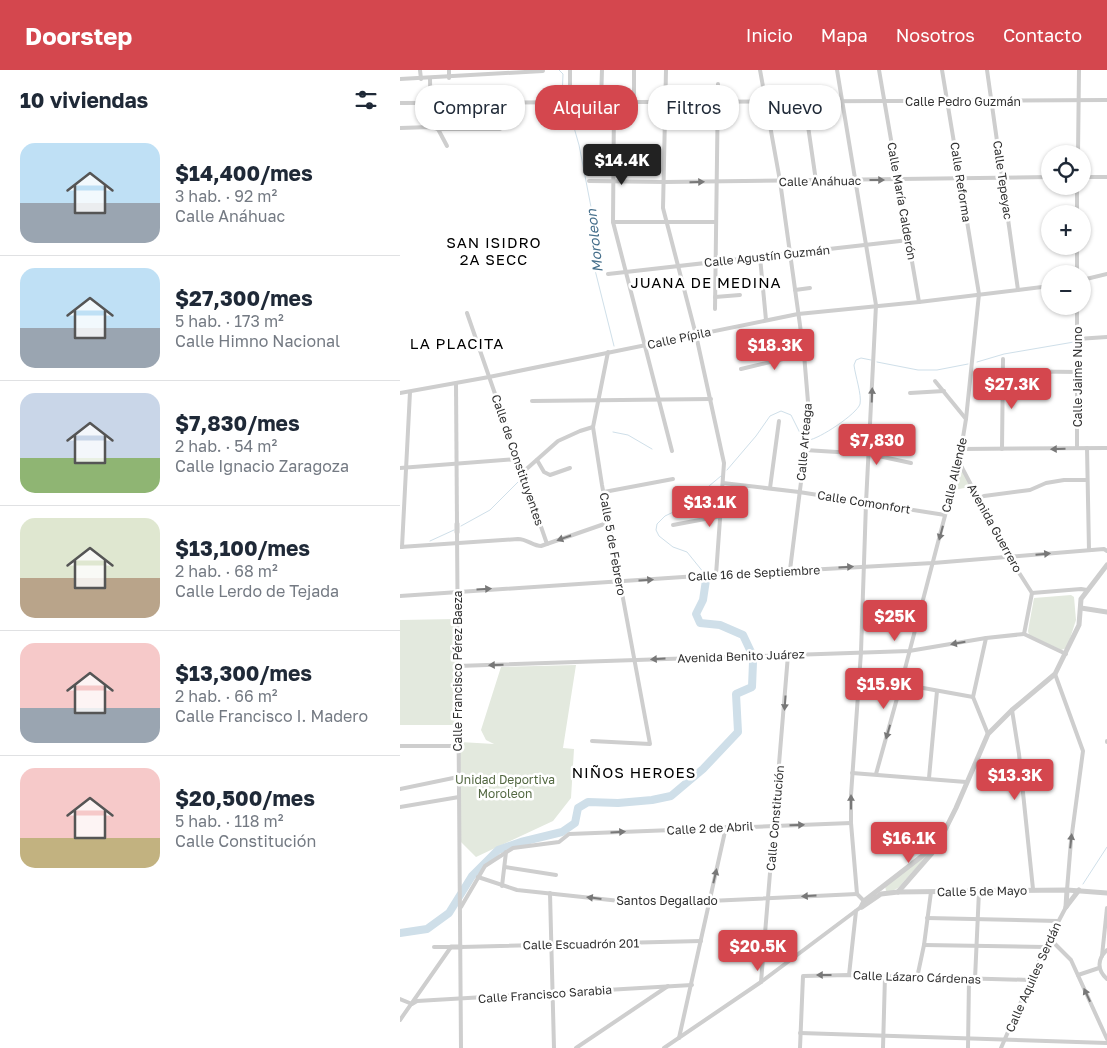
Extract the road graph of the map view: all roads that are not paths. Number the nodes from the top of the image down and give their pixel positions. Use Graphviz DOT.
graph roads {
  1 [pos="420,70"];
  2 [pos="449,70"];
  3 [pos="482,70"];
  4 [pos="570,70"];
  5 [pos="602,70"];
  6 [pos="634,70"];
  7 [pos="666,70"];
  8 [pos="760,70"];
  9 [pos="837,70"];
  10 [pos="879,70"];
  11 [pos="942,70"];
  12 [pos="987,70"];
  13 [pos="1079,70"];
  14 [pos="543,71"];
  15 [pos="482,76"];
  16 [pos="449,78"];
  17 [pos="400,79"];
  18 [pos="421,79"];
  19 [pos="430,79"];
  20 [pos="430,85"];
  21 [pos="570,85"];
  22 [pos="602,85"];
  23 [pos="634,85"];
  24 [pos="666,85"];
  25 [pos="762,85"];
  26 [pos="1079,100"];
  27 [pos="1107,100"];
  28 [pos="842,101"];
  29 [pos="884,101"];
  30 [pos="948,101"];
  31 [pos="992,101"];
  32 [pos="400,103"];
  33 [pos="415,103"];
  34 [pos="400,128"];
  35 [pos="415,128"];
  36 [pos="439,130"];
  37 [pos="614,130"];
  38 [pos="665,130"];
  39 [pos="717,130"];
  40 [pos="770,130"];
  41 [pos="809,130"];
  42 [pos="1078,145"];
  43 [pos="447,146"];
  44 [pos="1041,177"];
  45 [pos="1091,177"];
  46 [pos="1107,177"];
  47 [pos="961,179"];
  48 [pos="1004,179"];
  49 [pos="855,180"];
  50 [pos="898,180"];
  51 [pos="589,181"];
  52 [pos="780,181"];
  53 [pos="816,181"];
  54 [pos="613,182"];
  55 [pos="664,182"];
  56 [pos="716,182"];
  57 [pos="613,222"];
  58 [pos="667,222"];
  59 [pos="715,222"];
  60 [pos="908,240"];
  61 [pos="867,245"];
  62 [pos="790,253"];
  63 [pos="760,257"];
  64 [pos="715,262"];
  65 [pos="679,265"];
  66 [pos="626,271"];
  67 [pos="608,274"];
  68 [pos="1107,274"];
  69 [pos="1091,278"];
  70 [pos="1041,287"];
  71 [pos="810,288"];
  72 [pos="795,290"];
  73 [pos="1018,290"];
  74 [pos="979,294"];
  75 [pos="740,296"];
  76 [pos="715,297"];
  77 [pos="919,302"];
  78 [pos="876,306"];
  79 [pos="715,309"];
  80 [pos="467,313"];
  81 [pos="798,314"];
  82 [pos="1077,315"];
  83 [pos="766,320"];
  84 [pos="696,335"];
  85 [pos="1107,337"];
  86 [pos="1077,339"];
  87 [pos="645,346"];
  88 [pos="608,352"];
  89 [pos="804,354"];
  90 [pos="1003,359"];
  91 [pos="741,369"];
  92 [pos="1003,371"];
  93 [pos="1078,372"];
  94 [pos="489,377"];
  95 [pos="935,381"];
  96 [pos="456,383"];
  97 [pos="944,391"];
  98 [pos="410,392"];
  99 [pos="400,393"];
  100 [pos="910,393"];
  101 [pos="710,398"];
  102 [pos="599,400"];
  103 [pos="658,400"];
  104 [pos="532,401"];
  105 [pos="966,419"];
  106 [pos="779,422"];
  107 [pos="594,427"];
  108 [pos="1077,448"];
  109 [pos="1087,448"];
  110 [pos="1107,448"];
  111 [pos="961,449"];
  112 [pos="1002,449"];
  113 [pos="805,450"];
  114 [pos="672,451"];
  115 [pos="869,454"];
  116 [pos="517,459"];
  117 [pos="537,460"];
  118 [pos="959,462"];
  119 [pos="911,463"];
  120 [pos="458,464"];
  121 [pos="406,467"];
  122 [pos="400,468"];
  123 [pos="570,468"];
  124 [pos="522,473"];
  125 [pos="673,479"];
  126 [pos="1087,480"];
  127 [pos="723,483"];
  128 [pos="770,488"];
  129 [pos="604,492"];
  130 [pos="799,492"];
  131 [pos="977,499"];
  132 [pos="866,503"];
  133 [pos="945,515"];
  134 [pos="720,516"];
  135 [pos="610,522"];
  136 [pos="457,524"];
  137 [pos="673,525"];
  138 [pos="457,532"];
  139 [pos="457,543"];
  140 [pos="547,544"];
  141 [pos="401,547"];
  142 [pos="1089,550"];
  143 [pos="1107,551"];
  144 [pos="1009,557"];
  145 [pos="933,563"];
  146 [pos="1107,564"];
  147 [pos="864,566"];
  148 [pos="790,570"];
  149 [pos="716,575"];
  150 [pos="620,581"];
  151 [pos="1087,590"];
  152 [pos="456,591"];
  153 [pos="1032,593"];
  154 [pos="400,596"];
  155 [pos="1081,608"];
  156 [pos="1107,612"];
  157 [pos="1024,634"];
  158 [pos="986,638"];
  159 [pos="909,651"];
  160 [pos="861,652"];
  161 [pos="1066,654"];
  162 [pos="788,655"];
  163 [pos="634,660"];
  164 [pos="457,666"];
  165 [pos="1055,674"];
  166 [pos="901,684"];
  167 [pos="937,691"];
  168 [pos="973,697"];
  169 [pos="1012,710"];
  170 [pos="988,734"];
  171 [pos="592,741"];
  172 [pos="400,746"];
  173 [pos="458,746"];
  174 [pos="852,773"];
  175 [pos="876,774"];
  176 [pos="458,777"];
  177 [pos="929,778"];
  178 [pos="966,782"];
  179 [pos="400,789"];
  180 [pos="459,797"];
  181 [pos="400,807"];
  182 [pos="851,823"];
  183 [pos="773,825"];
  184 [pos="726,827"];
  185 [pos="935,846"];
  186 [pos="506,852"];
  187 [pos="505,867"];
  188 [pos="556,874"];
  189 [pos="478,877"];
  190 [pos="502,886"];
  191 [pos="884,886"];
  192 [pos="1033,890"];
  193 [pos="1067,890"];
  194 [pos="1079,890"];
  195 [pos="890,892"];
  196 [pos="898,892"];
  197 [pos="931,892"];
  198 [pos="979,892"];
  199 [pos="550,893"];
  200 [pos="1107,893"];
  201 [pos="858,894"];
  202 [pos="768,898"];
  203 [pos="709,901"];
  204 [pos="866,902"];
  205 [pos="1066,906"];
  206 [pos="460,908"];
  207 [pos="1107,908"];
  208 [pos="859,909"];
  209 [pos="927,918"];
  210 [pos="977,919"];
  211 [pos="1058,921"];
  212 [pos="1049,938"];
  213 [pos="701,941"];
  214 [pos="552,945"];
  215 [pos="924,945"];
  216 [pos="434,946"];
  217 [pos="976,946"];
  218 [pos="451,947"];
  219 [pos="461,947"];
  220 [pos="1045,947"];
  221 [pos="1107,950"];
  222 [pos="1102,956"];
  223 [pos="1099,968"];
  224 [pos="849,974"];
  225 [pos="1078,975"];
  226 [pos="885,976"];
  227 [pos="917,978"];
  228 [pos="969,979"];
  229 [pos="975,979"];
  230 [pos="1107,979"];
  231 [pos="1030,980"];
  232 [pos="761,982"];
  233 [pos="692,985"];
  234 [pos="668,986"];
  235 [pos="552,994"];
  236 [pos="461,999"];
  237 [pos="400,1000"];
  238 [pos="412,1004"];
  239 [pos="400,1020"];
  240 [pos="1107,1022"];
  241 [pos="1100,1024"];
  242 [pos="800,1033"];
  243 [pos="884,1035"];
  244 [pos="679,1038"];
  245 [pos="968,1038"];
  246 [pos="1005,1039"];
  247 [pos="1107,1041"];
  248 [pos="461,1048"];
  249 [pos="554,1048"];
  250 [pos="576,1048"];
  251 [pos="664,1048"];
  252 [pos="800,1048"];
  253 [pos="883,1048"];
  254 [pos="968,1048"];
  255 [pos="1001,1048"];
  1 -- 18 [label="street"];
  2 -- 16 [label="street"];
  3 -- 15 [label="street"];
  4 -- 21 [label="street"];
  5 -- 22 [label="street"];
  6 -- 23 [label="street"];
  7 -- 24 [label="street"];
  8 -- 25 [label="street, Calle Arteaga"];
  9 -- 28 [label="street"];
  10 -- 29 [label="street, Calle María Calderón"];
  11 -- 30 [label="street, Calle Reforma"];
  12 -- 31 [label="street, Calle Tepeyac"];
  13 -- 26 [label="street"];
  14 -- 15 [label="street"];
  15 -- 16 [label="street"];
  16 -- 19 [label="street"];
  17 -- 18 [label="street"];
  18 -- 19 [label="street"];
  19 -- 20 [label="street"];
  26 -- 27 [label="street, Calle Pedro Guzmán"];
  26 -- 31 [label="street, Calle Pedro Guzmán"];
  26 -- 42 [label="street"];
  28 -- 29 [label="street, Calle Pedro Guzmán"];
  28 -- 49 [label="street"];
  29 -- 30 [label="street, Calle Pedro Guzmán"];
  29 -- 50 [label="street, Calle María Calderón"];
  30 -- 31 [label="street, Calle Pedro Guzmán"];
  30 -- 47 [label="street, Calle Reforma"];
  31 -- 48 [label="street, Calle Tepeyac"];
  32 -- 33 [label="street, Calle Pedro Guzmán"];
  34 -- 35 [label="street"];
  36 -- 43 [label="street"];
  37 -- 54 [label="street"];
  38 -- 55 [label="street"];
  39 -- 56 [label="street"];
  40 -- 52 [label="street, Calle Arteaga"];
  41 -- 53 [label="street"];
  44 -- 48 [label="street, Calle Anáhuac"];
  45 -- 46 [label="street"];
  47 -- 48 [label="street, Calle Anáhuac"];
  47 -- 50 [label="street, Calle Anáhuac"];
  47 -- 74 [label="street, Calle Reforma"];
  48 -- 73 [label="street, Calle Tepeyac"];
  49 -- 50 [label="street, Calle Anáhuac, one-way"];
  49 -- 53 [label="street, Calle Anáhuac"];
  49 -- 61 [label="street"];
  50 -- 60 [label="street, Calle María Calderón"];
  51 -- 54 [label="street, Calle Anáhuac"];
  52 -- 53 [label="street, Calle Anáhuac"];
  52 -- 56 [label="street, Calle Anáhuac"];
  52 -- 62 [label="street, Calle Arteaga"];
  54 -- 55 [label="street, Calle Anáhuac"];
  54 -- 57 [label="street"];
  55 -- 56 [label="street, Calle Anáhuac, one-way"];
  55 -- 58 [label="street"];
  56 -- 59 [label="street"];
  57 -- 58 [label="street"];
  57 -- 66 [label="street"];
  58 -- 59 [label="street"];
  58 -- 65 [label="street"];
  59 -- 64 [label="street"];
  60 -- 61 [label="street, Calle Agustín Guzmán"];
  60 -- 77 [label="street, Calle María Calderón"];
  61 -- 62 [label="street, Calle Agustín Guzmán"];
  61 -- 78 [label="street"];
  62 -- 63 [label="street, Calle Agustín Guzmán"];
  62 -- 72 [label="street, Calle Arteaga"];
  63 -- 64 [label="street, Calle Agustín Guzmán"];
  63 -- 83 [label="street"];
  64 -- 65 [label="street, Calle Agustín Guzmán"];
  64 -- 76 [label="street"];
  65 -- 66 [label="street, Calle Agustín Guzmán"];
  65 -- 84 [label="street"];
  66 -- 67 [label="street, Calle Agustín Guzmán"];
  66 -- 87 [label="street"];
  68 -- 69 [label="street"];
  70 -- 73 [label="street, Calle Pípila"];
  71 -- 72 [label="street"];
  72 -- 81 [label="street, Calle Arteaga"];
  73 -- 74 [label="street, Calle Pípila"];
  74 -- 77 [label="street, Calle Pípila"];
  74 -- 105 [label="street, Calle Allende"];
  75 -- 76 [label="street"];
  76 -- 79 [label="street"];
  77 -- 78 [label="street, Calle Pípila"];
  78 -- 81 [label="street, Calle Pípila"];
  115 -- 78 [label="street, one-way"];
  80 -- 94 [label="street, Calle de Constituyentes"];
  81 -- 83 [label="street, Calle Pípila"];
  81 -- 89 [label="street, Calle Arteaga"];
  82 -- 86 [label="street, Calle Jaime Nuno"];
  83 -- 84 [label="street, Calle Pípila"];
  84 -- 87 [label="street, Calle Pípila"];
  84 -- 101 [label="street"];
  85 -- 86 [label="street"];
  86 -- 93 [label="street, Calle Jaime Nuno"];
  87 -- 88 [label="street, Calle Pípila"];
  87 -- 103 [label="street"];
  88 -- 94 [label="street, Calle Pípila"];
  88 -- 102 [label="street, Calle 5 de Febrero"];
  89 -- 91 [label="street"];
  89 -- 113 [label="street, Calle Arteaga"];
  90 -- 92 [label="street"];
  92 -- 93 [label="street"];
  92 -- 112 [label="street"];
  93 -- 108 [label="street, Calle Jaime Nuno"];
  94 -- 96 [label="street, Calle Pípila"];
  94 -- 116 [label="street, Calle de Constituyentes"];
  95 -- 97 [label="street"];
  96 -- 98 [label="street, Calle Pípila"];
  96 -- 120 [label="street, Calle Francisco Pérez Baeza"];
  97 -- 100 [label="street"];
  97 -- 105 [label="street"];
  98 -- 99 [label="street, Calle Pípila"];
  98 -- 121 [label="street"];
  101 -- 103 [label="street"];
  101 -- 127 [label="street"];
  102 -- 103 [label="street"];
  102 -- 104 [label="street"];
  102 -- 107 [label="street, Calle 5 de Febrero"];
  103 -- 114 [label="street"];
  105 -- 111 [label="street, Calle Allende"];
  106 -- 128 [label="street"];
  107 -- 117 [label="street"];
  107 -- 129 [label="street, Calle 5 de Febrero"];
  108 -- 109 [label="street"];
  108 -- 112 [label="street, one-way"];
  109 -- 110 [label="street"];
  109 -- 126 [label="street"];
  111 -- 112 [label="street"];
  111 -- 118 [label="street, Calle Allende"];
  113 -- 115 [label="street"];
  113 -- 130 [label="street, Calle Arteaga"];
  115 -- 119 [label="street"];
  115 -- 132 [label="street"];
  116 -- 120 [label="street"];
  116 -- 124 [label="street, Calle de Constituyentes"];
  117 -- 123 [label="street"];
  117 -- 124 [label="street"];
  118 -- 131 [label="street, Avenida Guerrero"];
  118 -- 133 [label="street, Calle Allende"];
  120 -- 121 [label="street"];
  120 -- 136 [label="street, Calle Francisco Pérez Baeza"];
  121 -- 122 [label="street"];
  121 -- 141 [label="street"];
  124 -- 140 [label="street, Calle de Constituyentes"];
  125 -- 129 [label="street"];
  126 -- 131 [label="street"];
  126 -- 142 [label="street"];
  127 -- 128 [label="street, Calle Comonfort"];
  127 -- 134 [label="street"];
  128 -- 130 [label="street, Calle Comonfort"];
  129 -- 135 [label="street, Calle 5 de Febrero"];
  130 -- 132 [label="street, Calle Comonfort"];
  130 -- 148 [label="street, Calle Arteaga"];
  131 -- 144 [label="street, Avenida Guerrero"];
  132 -- 133 [label="street, Calle Comonfort"];
  132 -- 147 [label="street"];
  133 -- 145 [label="street, Calle Allende, one-way"];
  134 -- 137 [label="street"];
  134 -- 149 [label="street"];
  135 -- 140 [label="street, Calle de Constituyentes, one-way"];
  135 -- 150 [label="street, Calle 5 de Febrero"];
  136 -- 138 [label="street, Calle Francisco Pérez Baeza"];
  138 -- 139 [label="street, Calle Francisco Pérez Baeza"];
  139 -- 140 [label="street, Calle de Constituyentes"];
  139 -- 141 [label="street, Calle de Constituyentes"];
  139 -- 152 [label="street, Calle Francisco Pérez Baeza"];
  142 -- 143 [label="street, Calle 16 de Septiembre"];
  144 -- 142 [label="street, Calle 16 de Septiembre, one-way"];
  144 -- 145 [label="street, Calle 16 de Septiembre"];
  144 -- 153 [label="street, Avenida Guerrero"];
  145 -- 147 [label="street, Calle 16 de Septiembre"];
  145 -- 159 [label="street, Calle Allende"];
  146 -- 151 [label="street"];
  148 -- 147 [label="street, Calle 16 de Septiembre, one-way"];
  147 -- 160 [label="street"];
  148 -- 149 [label="street, Calle 16 de Septiembre"];
  150 -- 149 [label="street, Calle 16 de Septiembre, one-way"];
  152 -- 150 [label="street, Calle 16 de Septiembre, one-way"];
  150 -- 163 [label="street, Calle 5 de Febrero"];
  151 -- 153 [label="street"];
  151 -- 155 [label="street"];
  152 -- 154 [label="street, Calle 16 de Septiembre"];
  152 -- 164 [label="street, Calle Francisco Pérez Baeza"];
  153 -- 157 [label="street"];
  155 -- 156 [label="street"];
  155 -- 161 [label="street"];
  157 -- 158 [label="street, Avenida Benito Juárez"];
  157 -- 161 [label="street"];
  158 -- 159 [label="street, Avenida Benito Juárez, one-way"];
  158 -- 168 [label="street"];
  159 -- 160 [label="street, Avenida Benito Juárez"];
  159 -- 166 [label="street, Calle Allende"];
  160 -- 162 [label="street, Avenida Benito Juárez"];
  160 -- 174 [label="street"];
  161 -- 165 [label="street"];
  162 -- 163 [label="street, Avenida Benito Juárez, one-way"];
  162 -- 183 [label="street, Calle Constitución, one-way"];
  163 -- 164 [label="street, Avenida Benito Juárez, one-way"];
  163 -- 171 [label="street, Calle 5 de Febrero"];
  164 -- 173 [label="street, Calle Francisco Pérez Baeza"];
  165 -- 169 [label="street"];
  193 -- 165 [label="street, one-way"];
  166 -- 167 [label="street"];
  166 -- 175 [label="street, Calle Allende, one-way"];
  167 -- 168 [label="street"];
  167 -- 177 [label="street"];
  168 -- 170 [label="street"];
  169 -- 170 [label="street"];
  169 -- 192 [label="street"];
  170 -- 178 [label="street"];
  172 -- 173 [label="street"];
  173 -- 176 [label="street, Calle Francisco Pérez Baeza"];
  174 -- 175 [label="street"];
  182 -- 174 [label="street, one-way"];
  175 -- 177 [label="street"];
  176 -- 179 [label="street"];
  176 -- 180 [label="street, Calle Francisco Pérez Baeza"];
  177 -- 178 [label="street"];
  178 -- 185 [label="street"];
  180 -- 181 [label="street"];
  180 -- 206 [label="street, Calle Francisco Pérez Baeza"];
  183 -- 182 [label="street, Calle 2 de Abril, one-way"];
  182 -- 201 [label="street"];
  183 -- 184 [label="street, Calle 2 de Abril"];
  183 -- 202 [label="street, Calle Constitución"];
  186 -- 184 [label="street, Calle 2 de Abril, one-way"];
  203 -- 184 [label="street, one-way"];
  185 -- 191 [label="street"];
  185 -- 196 [label="street"];
  186 -- 187 [label="street"];
  186 -- 189 [label="street"];
  187 -- 188 [label="street"];
  187 -- 190 [label="street"];
  189 -- 190 [label="street, Santos Degallado"];
  189 -- 206 [label="street"];
  190 -- 199 [label="street, Santos Degallado"];
  191 -- 195 [label="street"];
  191 -- 204 [label="street"];
  192 -- 193 [label="street, Calle 5 de Mayo"];
  192 -- 198 [label="street, Calle 5 de Mayo"];
  193 -- 194 [label="street, Calle 5 de Mayo"];
  193 -- 205 [label="street, Calle Aquiles Serdán"];
  194 -- 200 [label="street, Calle 5 de Mayo"];
  194 -- 205 [label="street, Calle Aquiles Serdán"];
  195 -- 196 [label="street, Calle 5 de Mayo"];
  195 -- 204 [label="street"];
  196 -- 197 [label="street, Calle 5 de Mayo"];
  197 -- 198 [label="street, Calle 5 de Mayo"];
  197 -- 209 [label="street"];
  198 -- 210 [label="street"];
  203 -- 199 [label="street, Santos Degallado, one-way"];
  199 -- 214 [label="street"];
  201 -- 202 [label="street, Santos Degallado, one-way"];
  201 -- 204 [label="street"];
  202 -- 203 [label="street, Santos Degallado"];
  202 -- 232 [label="street, Calle Constitución"];
  203 -- 213 [label="street"];
  204 -- 208 [label="street"];
  205 -- 211 [label="street, Calle Aquiles Serdán"];
  206 -- 219 [label="street, Calle Francisco Pérez Baeza"];
  207 -- 222 [label="street"];
  208 -- 224 [label="street"];
  208 -- 232 [label="street"];
  209 -- 210 [label="street"];
  209 -- 215 [label="street"];
  210 -- 211 [label="street"];
  210 -- 217 [label="street"];
  211 -- 212 [label="street, Calle Aquiles Serdán"];
  212 -- 220 [label="street, Calle Aquiles Serdán"];
  212 -- 225 [label="street"];
  213 -- 214 [label="street, Calle Escuadrón 201"];
  213 -- 233 [label="street"];
  214 -- 219 [label="street, Calle Escuadrón 201"];
  214 -- 235 [label="street"];
  215 -- 217 [label="street"];
  215 -- 227 [label="street"];
  216 -- 218 [label="street"];
  217 -- 220 [label="street"];
  217 -- 229 [label="street"];
  218 -- 219 [label="street"];
  218 -- 238 [label="street"];
  219 -- 236 [label="street, Calle Francisco Pérez Baeza"];
  220 -- 231 [label="street, Calle Aquiles Serdán"];
  221 -- 222 [label="street"];
  222 -- 223 [label="street"];
  223 -- 225 [label="street"];
  223 -- 230 [label="street"];
  224 -- 226 [label="street, Calle Lázaro Cárdenas"];
  224 -- 242 [label="street, Calle Lázaro Cárdenas, one-way"];
  241 -- 225 [label="street, one-way"];
  226 -- 227 [label="street, Calle Lázaro Cárdenas"];
  226 -- 243 [label="street"];
  227 -- 228 [label="street, Calle Lázaro Cárdenas"];
  228 -- 229 [label="street, Calle Lázaro Cárdenas"];
  228 -- 245 [label="street"];
  229 -- 231 [label="street, Calle Lázaro Cárdenas"];
  231 -- 246 [label="street, Calle Aquiles Serdán"];
  232 -- 244 [label="street"];
  233 -- 234 [label="street, Calle Francisco Sarabia"];
  233 -- 244 [label="street"];
  234 -- 235 [label="street, Calle Francisco Sarabia"];
  234 -- 250 [label="street"];
  235 -- 236 [label="street, Calle Francisco Sarabia"];
  235 -- 249 [label="street"];
  236 -- 238 [label="street, Calle Francisco Sarabia"];
  236 -- 248 [label="street, Calle Francisco Pérez Baeza"];
  237 -- 238 [label="street, Calle Francisco Sarabia"];
  238 -- 239 [label="street"];
  240 -- 241 [label="street"];
  241 -- 247 [label="street"];
  242 -- 243 [label="street"];
  242 -- 252 [label="street"];
  243 -- 245 [label="street"];
  243 -- 253 [label="street"];
  244 -- 251 [label="street"];
  245 -- 246 [label="street"];
  245 -- 254 [label="street"];
  246 -- 247 [label="street"];
  246 -- 255 [label="street, Calle Aquiles Serdán"];
}
